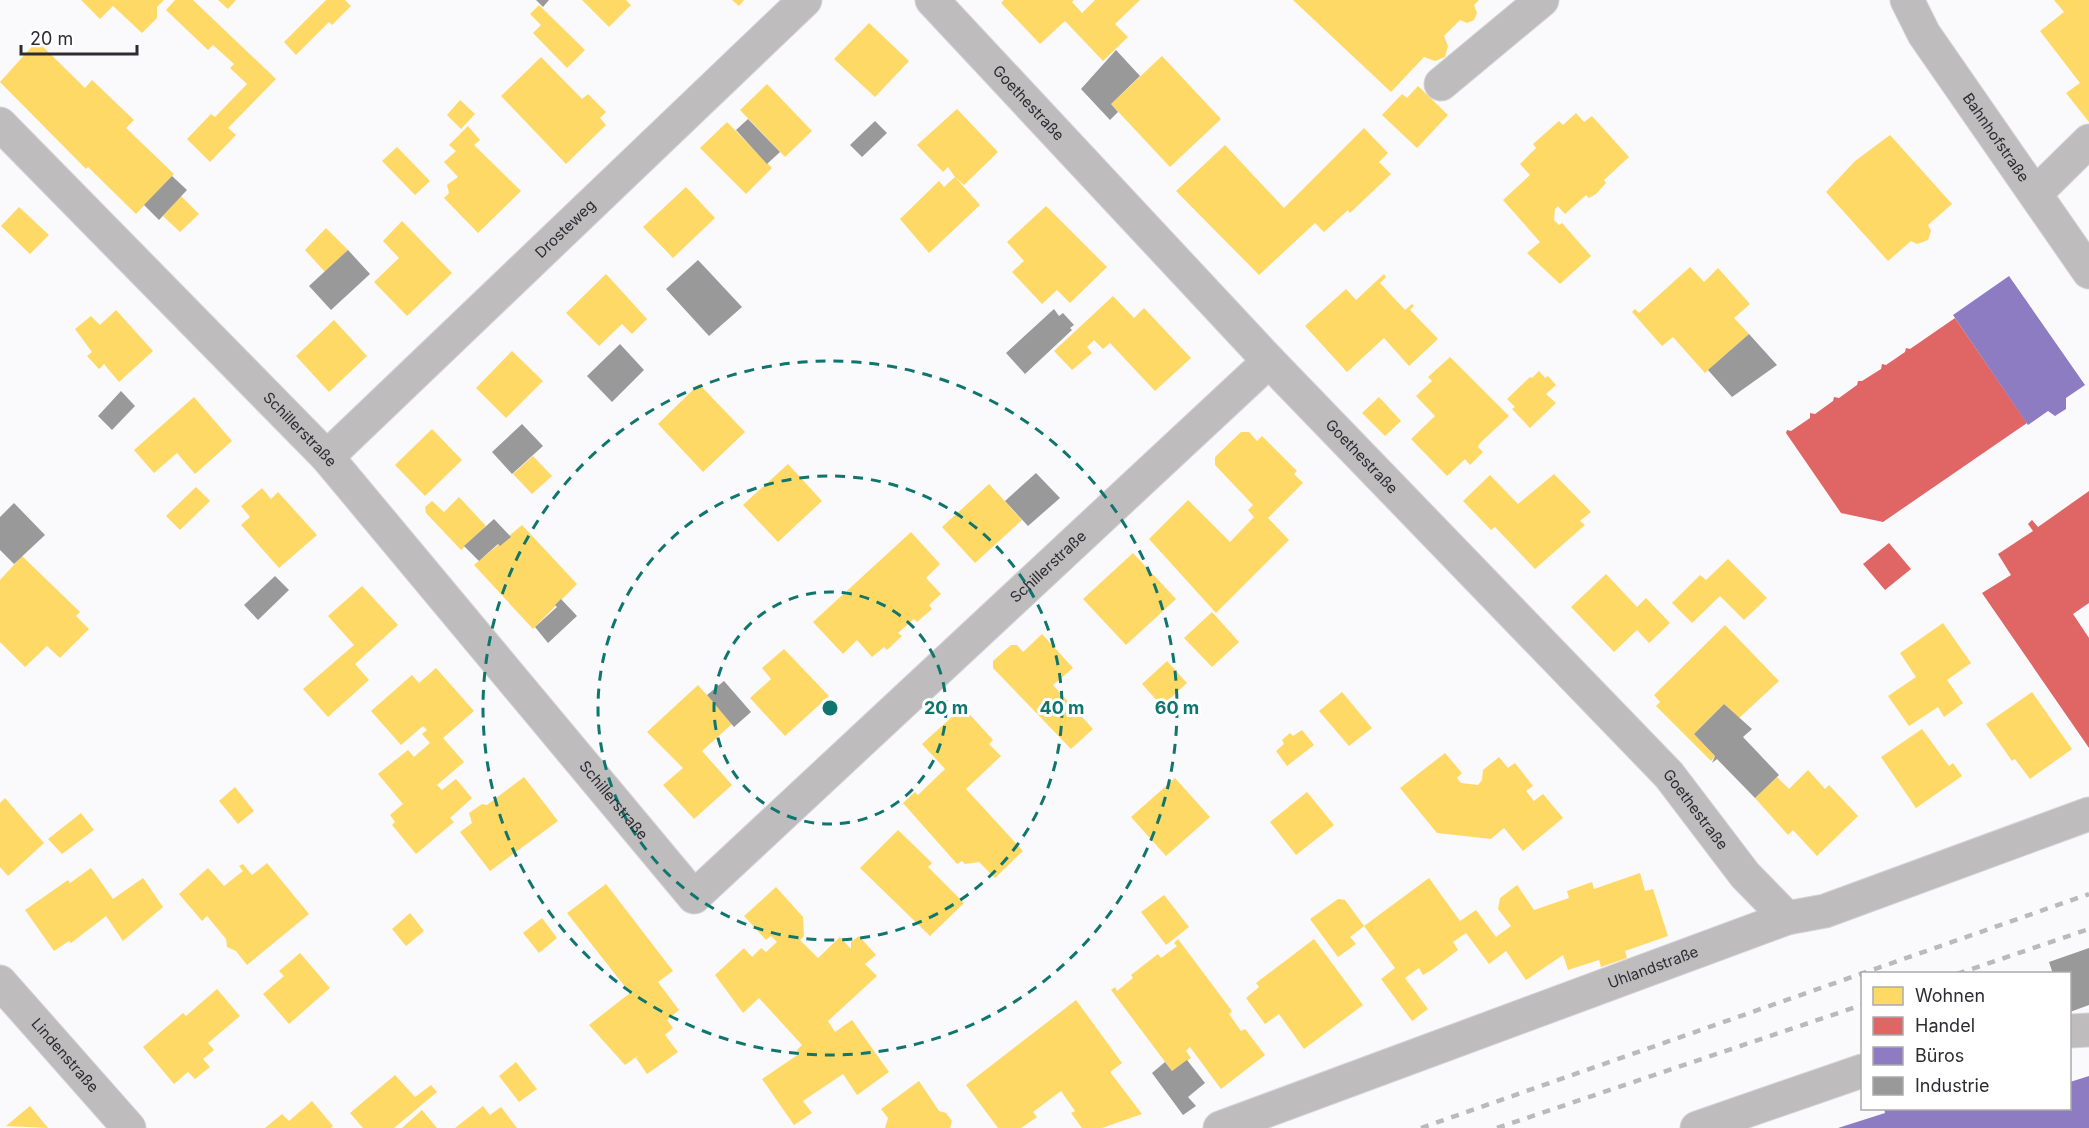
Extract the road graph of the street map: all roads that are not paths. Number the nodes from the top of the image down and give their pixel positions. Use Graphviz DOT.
graph roads {
  1 [pos="805,0"];
  2 [pos="932,0"];
  3 [pos="1542,0"];
  4 [pos="1907,0"];
  5 [pos="1441,84"];
  6 [pos="0,124"];
  7 [pos="2089,141"];
  8 [pos="2036,194"];
  9 [pos="2089,272"];
  10 [pos="1269,361"];
  11 [pos="327,457"];
  12 [pos="2089,814"];
  13 [pos="1787,918"];
  14 [pos="7,1002"];
  15 [pos="2089,1030"];
  16 [pos="2071,1031"];
  17 [pos="1861,1072"];
  18 [pos="129,1128"];
  19 [pos="1220,1128"];
  20 [pos="1697,1128"];
  1 -- 11 [label="street, Drosteweg"];
  2 -- 10 [label="street, Goethestraße"];
  3 -- 5 [label="street"];
  4 -- 8 [label="street, Bahnhofstraße"];
  6 -- 11 [label="street, Schillerstraße"];
  7 -- 8 [label="street"];
  8 -- 9 [label="street, Bahnhofstraße"];
  10 -- 11 [label="street, Schillerstraße"];
  10 -- 13 [label="street, Goethestraße"];
  12 -- 13 [label="street, Uhlandstraße"];
  13 -- 19 [label="street, Uhlandstraße"];
  14 -- 18 [label="street, Lindenstraße"];
  15 -- 16 [label="street"];
  17 -- 20 [label="street"];
}
